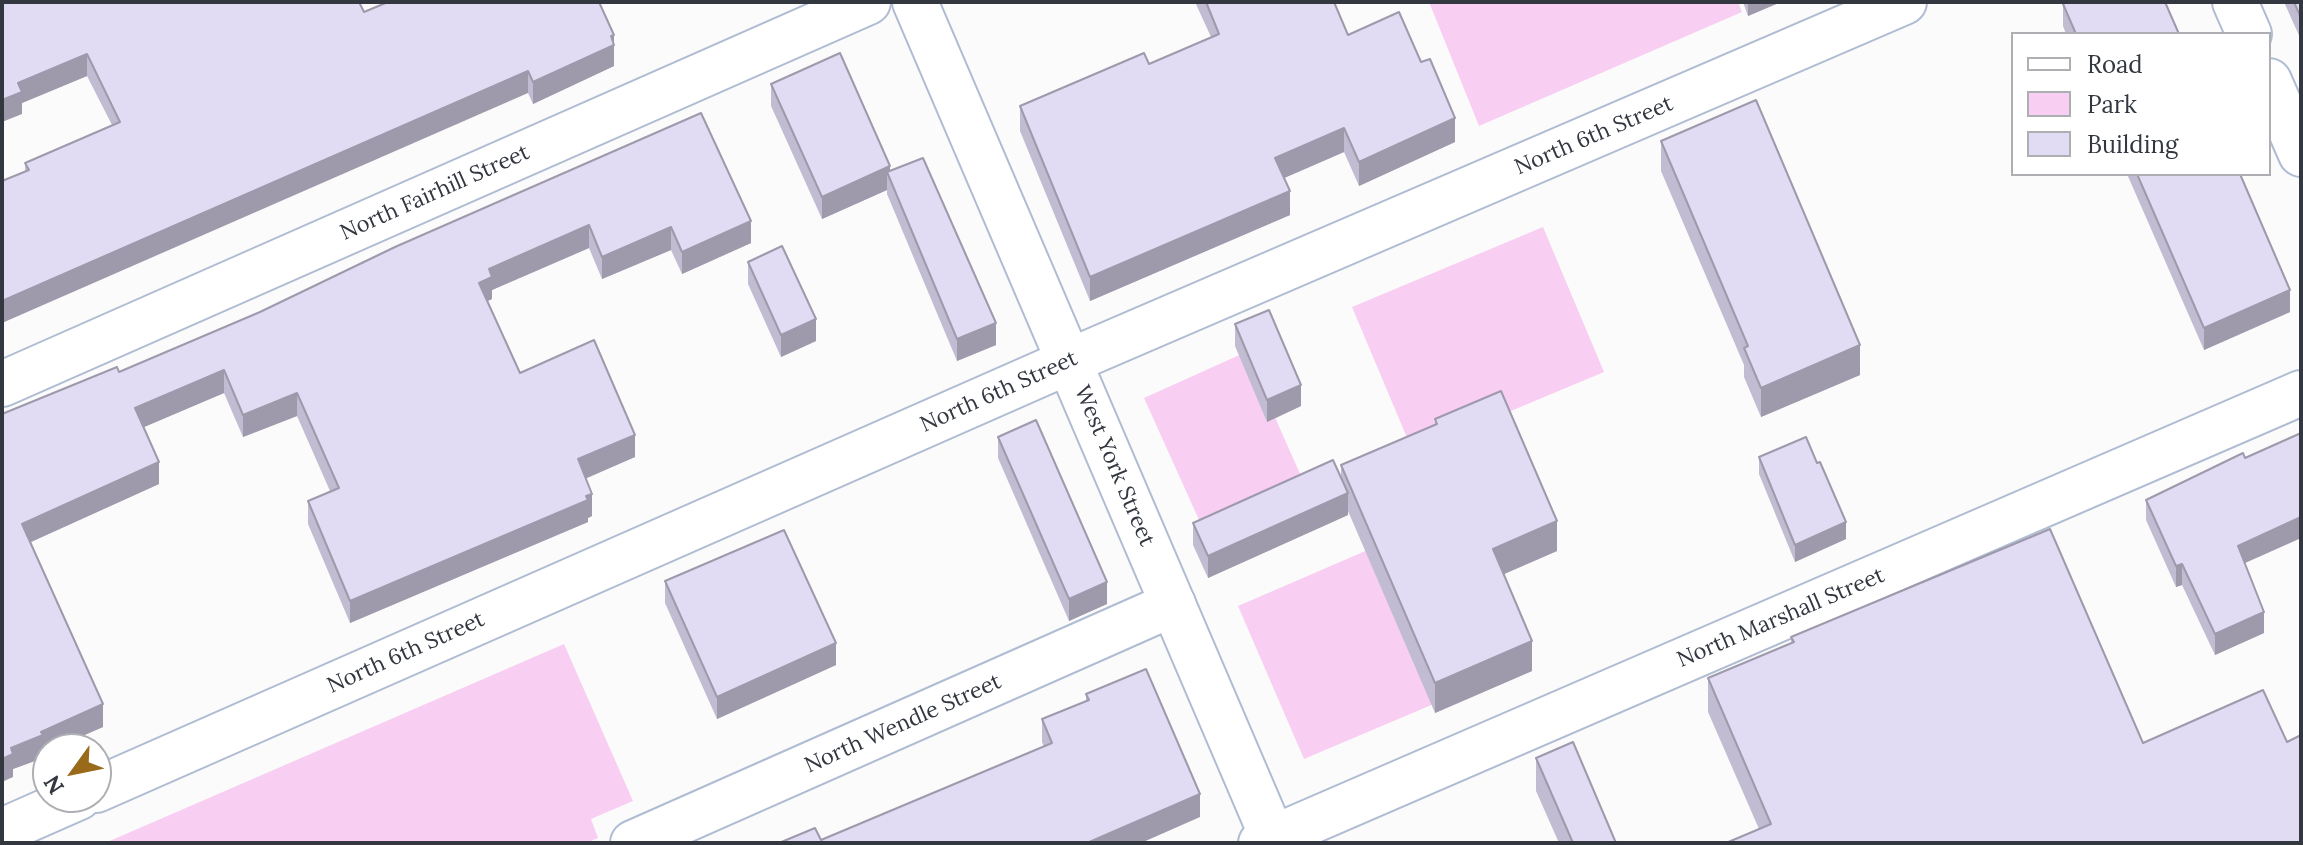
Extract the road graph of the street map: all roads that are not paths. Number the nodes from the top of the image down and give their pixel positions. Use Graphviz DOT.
graph roads {
  1 [pos="868,2"];
  2 [pos="915,2"];
  3 [pos="1904,2"];
  4 [pos="2235,2"];
  5 [pos="2248,32"];
  6 [pos="2271,86"];
  7 [pos="2301,154"];
  8 [pos="1070,361"];
  9 [pos="2,384"];
  10 [pos="2301,393"];
  11 [pos="1173,604"];
  12 [pos="112,783"];
  13 [pos="43,813"];
  14 [pos="2,831"];
  15 [pos="1269,841"];
  16 [pos="633,843"];
  1 -- 9 [label="street, North Fairhill Street"];
  2 -- 8 [label="street, West York Street"];
  3 -- 8 [label="street, North 6th Street"];
  4 -- 5 [label="street"];
  6 -- 7 [label="street"];
  8 -- 11 [label="street, West York Street"];
  8 -- 12 [label="street, North 6th Street"];
  10 -- 15 [label="street, North Marshall Street"];
  11 -- 15 [label="street, West York Street"];
  11 -- 16 [label="street, North Wendle Street"];
  13 -- 14 [label="street"];
}
